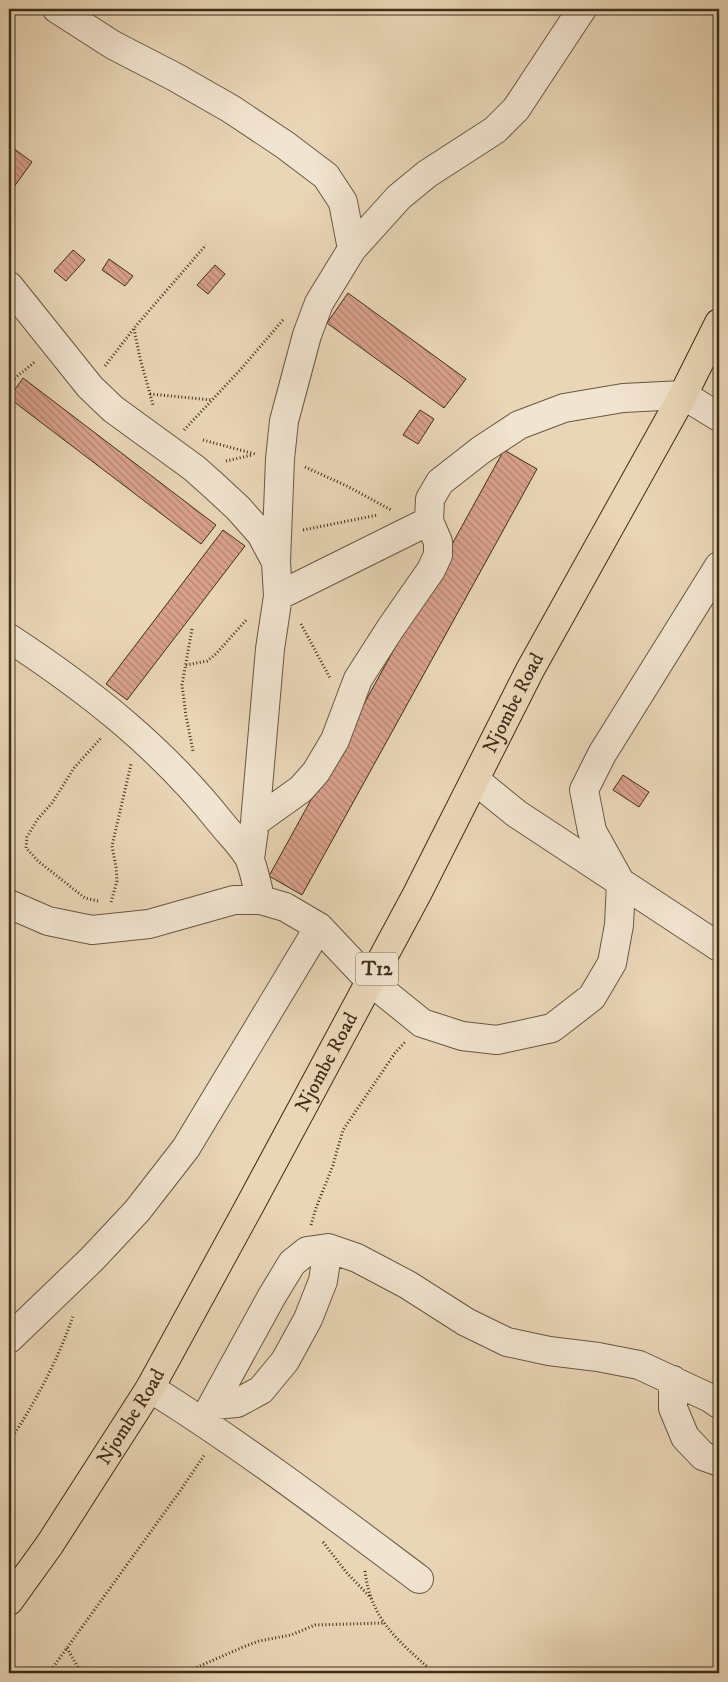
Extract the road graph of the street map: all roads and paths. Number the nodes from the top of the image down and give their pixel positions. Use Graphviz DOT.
graph roads {
  1 [pos="57,9"];
  2 [pos="582,9"];
  3 [pos="206,245"];
  4 [pos="352,249"];
  5 [pos="9,286"];
  6 [pos="287,316"];
  7 [pos="719,323"];
  8 [pos="134,328"];
  9 [pos="55,344"];
  10 [pos="9,383"];
  11 [pos="90,387"];
  12 [pos="150,394"];
  13 [pos="683,395"];
  14 [pos="212,400"];
  15 [pos="155,412"];
  16 [pos="719,418"];
  17 [pos="180,434"];
  18 [pos="280,459"];
  19 [pos="429,521"];
  20 [pos="278,535"];
  21 [pos="276,562"];
  22 [pos="719,566"];
  23 [pos="281,594"];
  24 [pos="192,628"];
  25 [pos="9,638"];
  26 [pos="186,665"];
  27 [pos="348,703"];
  28 [pos="129,726"];
  29 [pos="194,755"];
  30 [pos="474,780"];
  31 [pos="255,822"];
  32 [pos="250,859"];
  33 [pos="621,883"];
  34 [pos="112,900"];
  35 [pos="261,900"];
  36 [pos="9,904"];
  37 [pos="319,928"];
  38 [pos="92,930"];
  39 [pos="719,947"];
  40 [pos="370,981"];
  41 [pos="422,1023"];
  42 [pos="318,1250"];
  43 [pos="75,1310"];
  44 [pos="9,1339"];
  45 [pos="673,1380"];
  46 [pos="150,1388"];
  47 [pos="719,1404"];
  48 [pos="212,1420"];
  49 [pos="9,1442"];
  50 [pos="719,1460"];
  51 [pos="358,1533"];
  52 [pos="419,1579"];
  53 [pos="9,1601"];
  54 [pos="383,1623"];
  55 [pos="67,1648"];
  56 [pos="49,1673"];
  57 [pos="81,1673"];
  58 [pos="184,1673"];
  59 [pos="434,1673"];
  1 -- 4 [label="street"];
  2 -- 4 [label="street"];
  3 -- 8 [label="path"];
  4 -- 18 [label="street"];
  5 -- 9 [label="street"];
  6 -- 14 [label="path"];
  7 -- 13 [label="highway, Njombe Road / T12"];
  8 -- 11 [label="path"];
  8 -- 12 [label="path"];
  9 -- 10 [label="path"];
  9 -- 11 [label="street"];
  11 -- 21 [label="street"];
  12 -- 14 [label="path"];
  12 -- 15 [label="path"];
  13 -- 16 [label="street"];
  13 -- 19 [label="street"];
  13 -- 30 [label="highway, Njombe Road / T12"];
  14 -- 17 [label="path"];
  18 -- 20 [label="street"];
  18 -- 20 [label="path"];
  19 -- 23 [label="street"];
  19 -- 27 [label="street"];
  20 -- 21 [label="street"];
  21 -- 23 [label="street"];
  22 -- 33 [label="street"];
  23 -- 26 [label="path"];
  23 -- 27 [label="path"];
  23 -- 31 [label="street"];
  24 -- 26 [label="path"];
  25 -- 28 [label="street"];
  26 -- 29 [label="path"];
  27 -- 31 [label="street"];
  28 -- 32 [label="street"];
  28 -- 34 [label="path"];
  28 -- 34 [label="path"];
  30 -- 33 [label="street"];
  30 -- 40 [label="highway, Njombe Road / T12"];
  31 -- 32 [label="street"];
  32 -- 35 [label="street"];
  33 -- 39 [label="street"];
  33 -- 41 [label="street"];
  34 -- 38 [label="path"];
  35 -- 37 [label="street"];
  35 -- 38 [label="street"];
  36 -- 38 [label="street"];
  37 -- 40 [label="street"];
  37 -- 44 [label="street"];
  40 -- 41 [label="street"];
  40 -- 46 [label="highway, Njombe Road / T12"];
  41 -- 42 [label="path"];
  42 -- 45 [label="street"];
  42 -- 48 [label="street"];
  42 -- 48 [label="street"];
  43 -- 49 [label="path"];
  45 -- 47 [label="street"];
  45 -- 50 [label="street"];
  46 -- 48 [label="street"];
  46 -- 53 [label="highway, Njombe Road / T12"];
  48 -- 51 [label="street"];
  48 -- 55 [label="path"];
  51 -- 52 [label="street"];
  51 -- 54 [label="path"];
  54 -- 58 [label="path"];
  54 -- 59 [label="path"];
  55 -- 56 [label="path"];
  55 -- 57 [label="path"];
}
